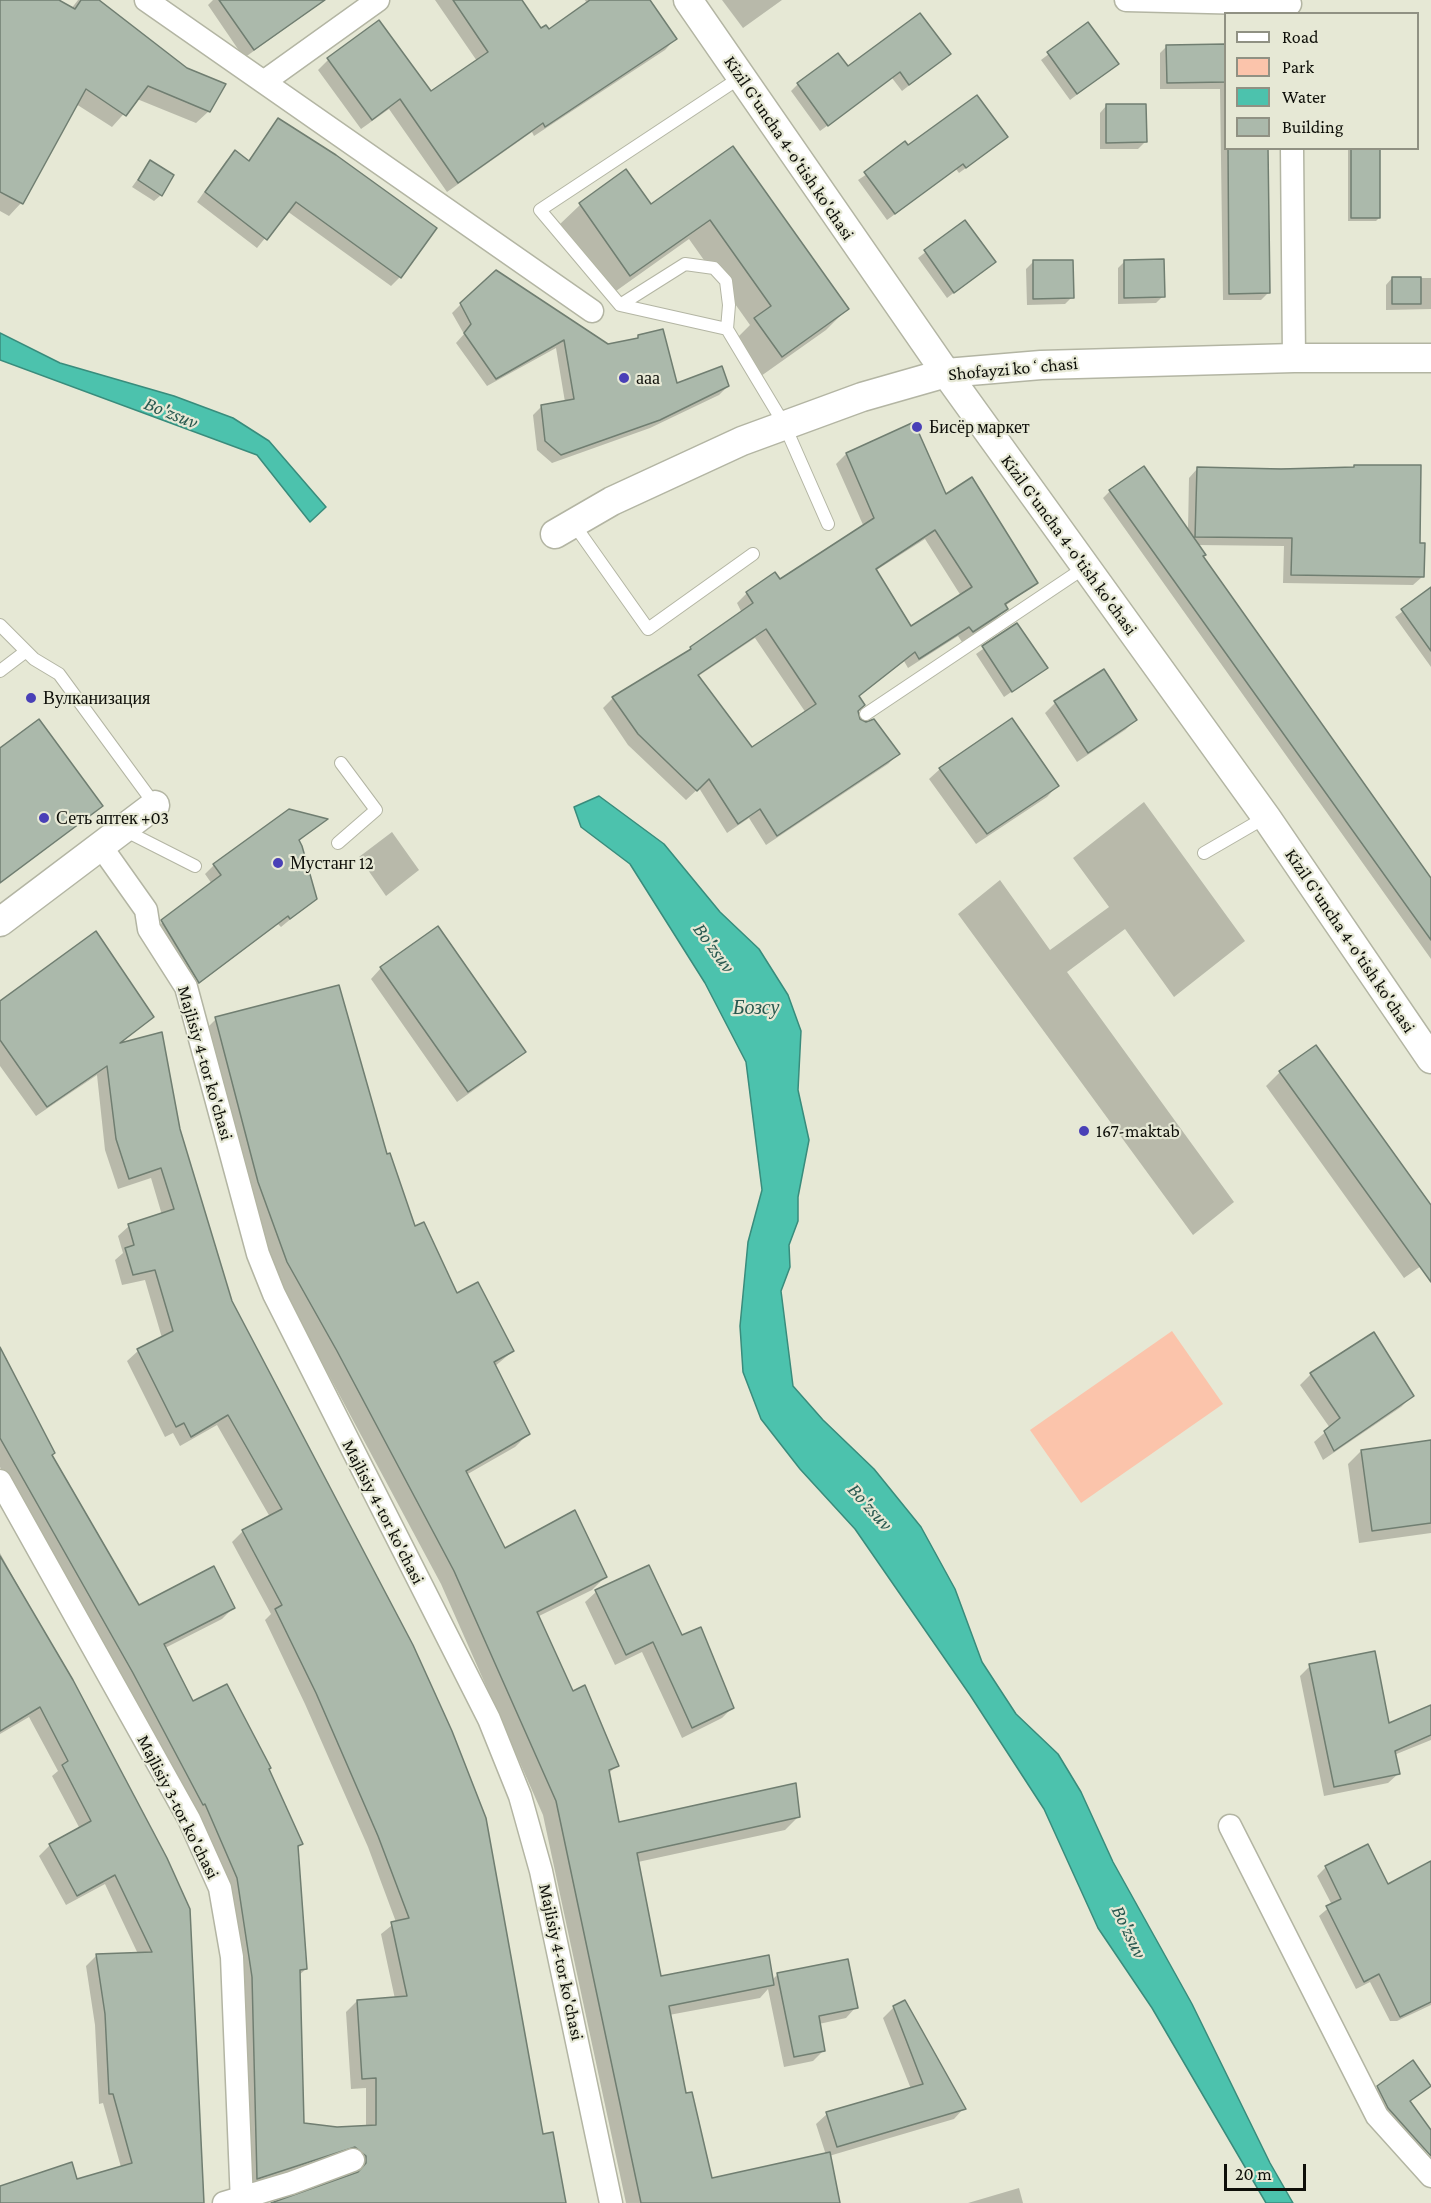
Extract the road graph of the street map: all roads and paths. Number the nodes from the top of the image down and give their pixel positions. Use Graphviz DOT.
graph roads {
  1 [pos="146,0"];
  2 [pos="378,0"];
  3 [pos="688,0"];
  4 [pos="1126,0"];
  5 [pos="1291,6"];
  6 [pos="741,77"];
  7 [pos="265,81"];
  8 [pos="1292,150"];
  9 [pos="620,305"];
  10 [pos="592,311"];
  11 [pos="727,329"];
  12 [pos="1294,358"];
  13 [pos="1431,358"];
  14 [pos="946,374"];
  15 [pos="784,424"];
  16 [pos="828,524"];
  17 [pos="564,529"];
  18 [pos="753,554"];
  19 [pos="1084,568"];
  20 [pos="0,625"];
  21 [pos="26,652"];
  22 [pos="0,671"];
  23 [pos="866,714"];
  24 [pos="341,763"];
  25 [pos="154,805"];
  26 [pos="1266,817"];
  27 [pos="111,836"];
  28 [pos="338,843"];
  29 [pos="1204,853"];
  30 [pos="195,866"];
  31 [pos="0,922"];
  32 [pos="1431,1059"];
  33 [pos="0,1480"];
  34 [pos="1230,1826"];
  35 [pos="353,2160"];
  36 [pos="1431,2176"];
  37 [pos="235,2201"];
  38 [pos="611,2203"];
  1 -- 7 [label="street"];
  2 -- 7 [label="street"];
  3 -- 6 [label="street, Kizil G'uncha 4-o'tish ko'chasi"];
  4 -- 5 [label="street"];
  6 -- 9 [label="lane"];
  6 -- 14 [label="street, Kizil G'uncha 4-o'tish ko'chasi"];
  7 -- 10 [label="street"];
  8 -- 12 [label="street"];
  9 -- 11 [label="lane"];
  9 -- 11 [label="lane"];
  11 -- 15 [label="lane"];
  12 -- 13 [label="street, Shofayzi koʻchasi"];
  12 -- 14 [label="street, Shofayzi koʻchasi"];
  14 -- 15 [label="street, Shofayzi koʻchasi"];
  14 -- 19 [label="street, Kizil G'uncha 4-o'tish ko'chasi"];
  15 -- 16 [label="lane"];
  15 -- 17 [label="street, Shofayzi koʻchasi"];
  17 -- 18 [label="lane"];
  19 -- 23 [label="lane"];
  19 -- 26 [label="street, Kizil G'uncha 4-o'tish ko'chasi"];
  20 -- 21 [label="lane"];
  21 -- 22 [label="lane"];
  21 -- 25 [label="lane"];
  24 -- 28 [label="lane"];
  25 -- 27 [label="street"];
  26 -- 29 [label="lane"];
  26 -- 32 [label="street, Kizil G'uncha 4-o'tish ko'chasi"];
  27 -- 30 [label="lane"];
  27 -- 31 [label="street"];
  27 -- 38 [label="street, Majlisiy 4-tor ko'chasi"];
  33 -- 37 [label="street, Majlisiy 3-tor ko'chasi"];
  34 -- 36 [label="street"];
  35 -- 37 [label="street"];
}
